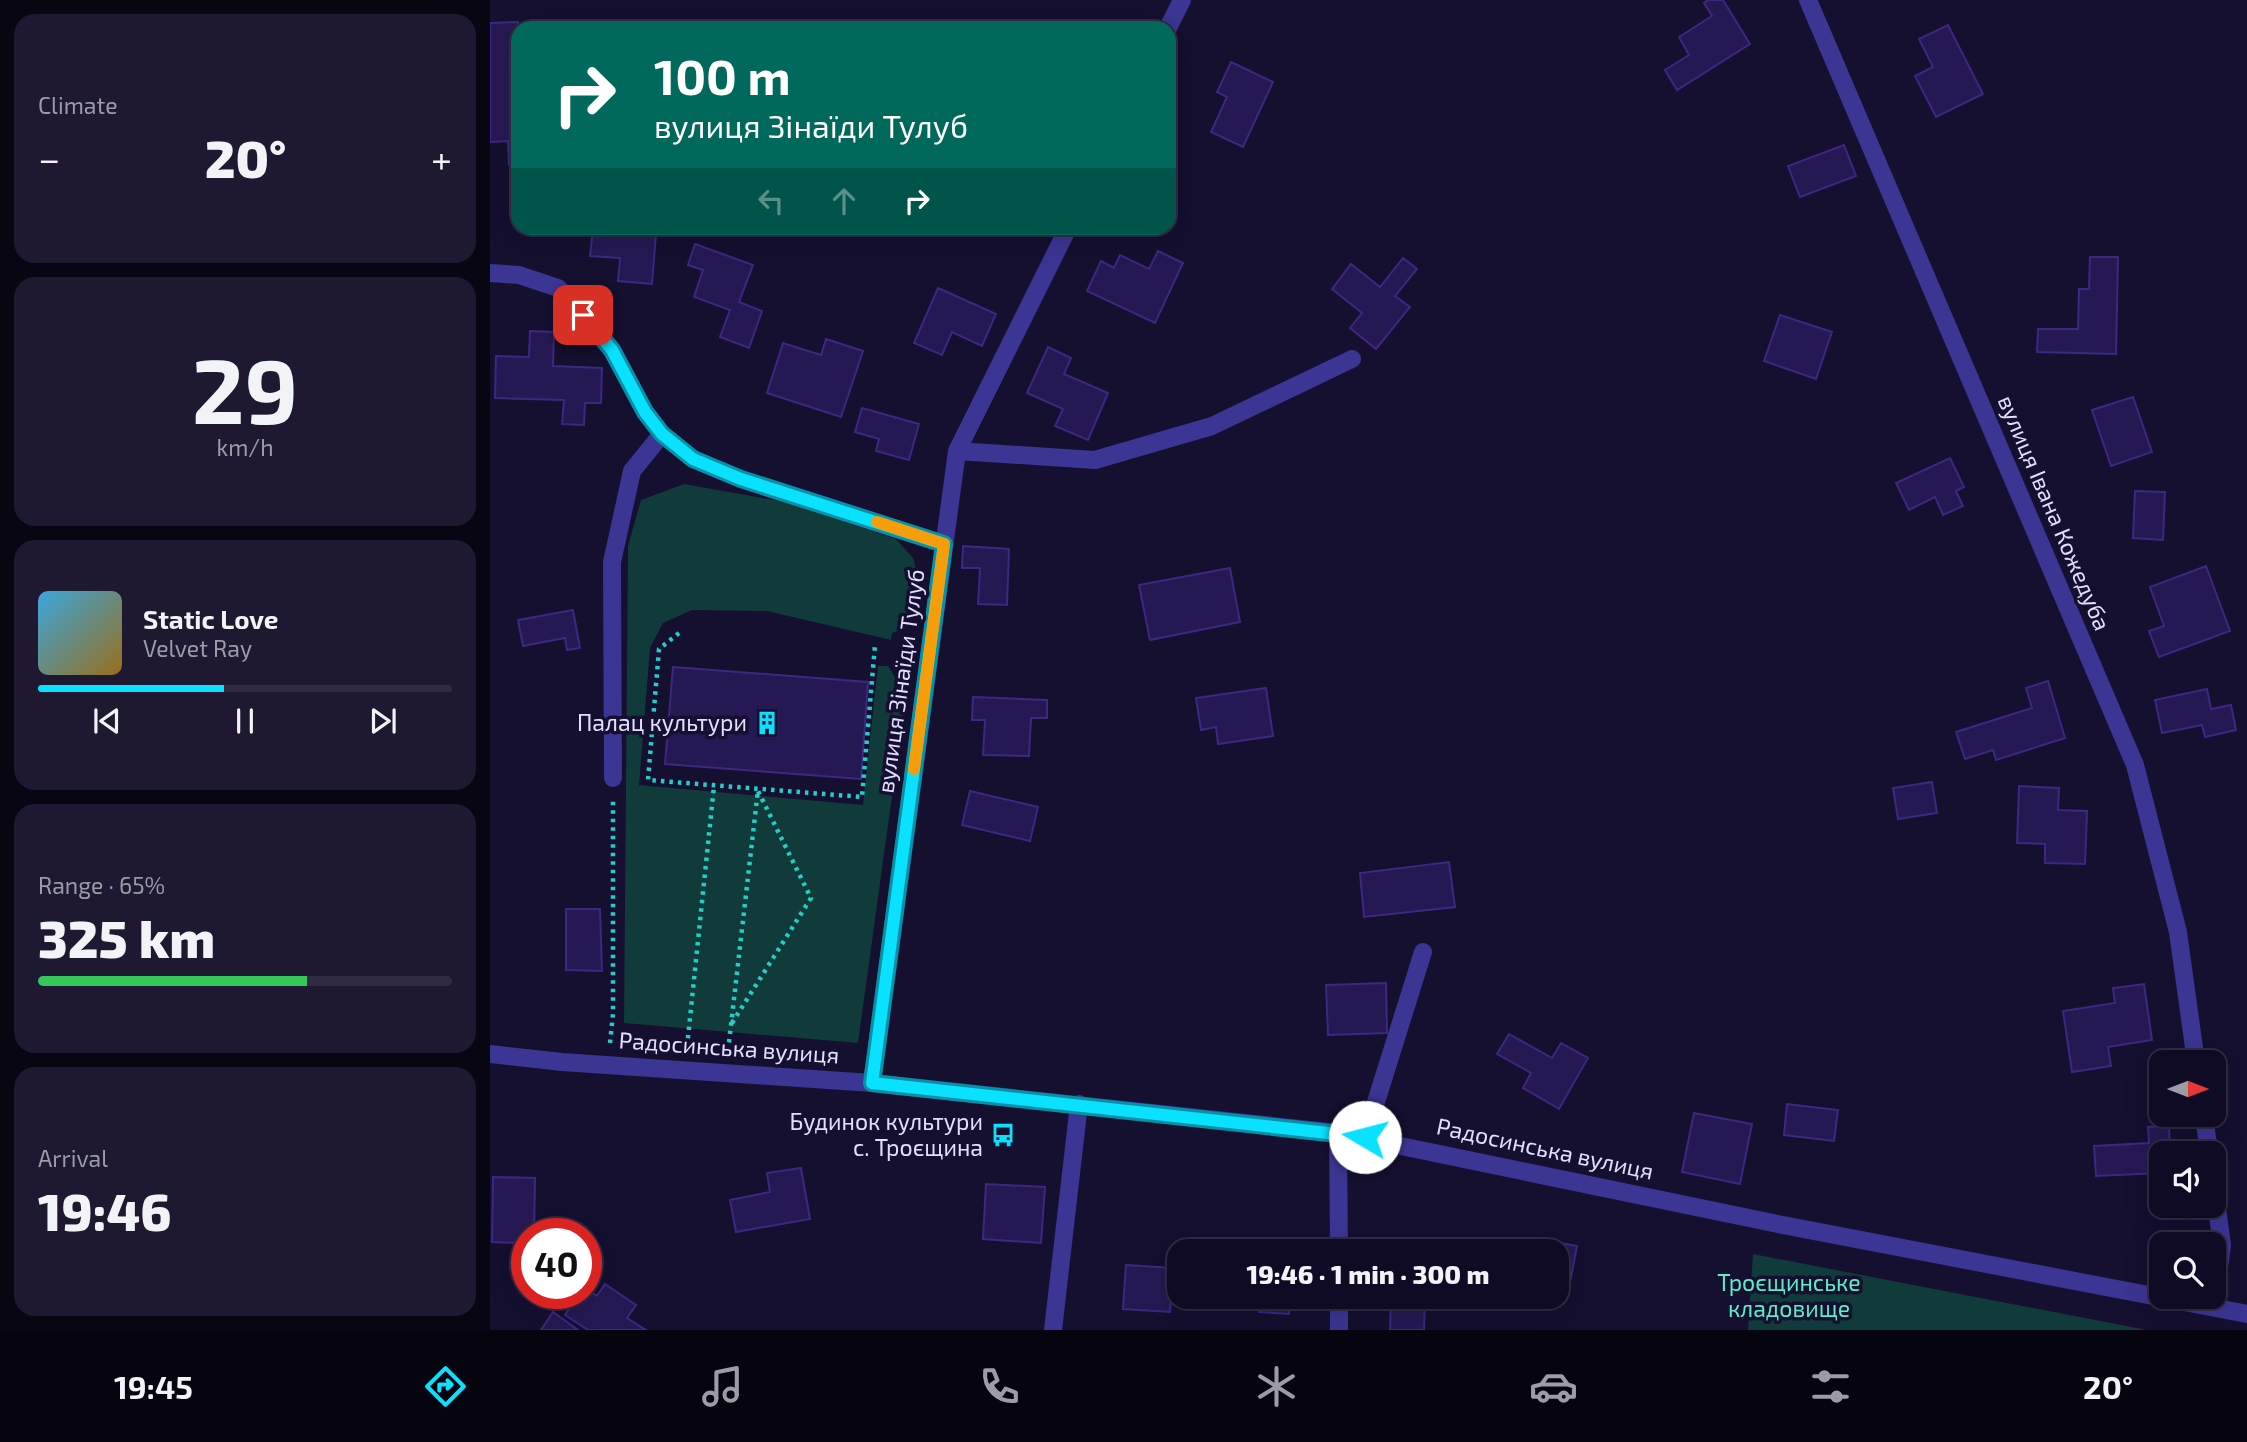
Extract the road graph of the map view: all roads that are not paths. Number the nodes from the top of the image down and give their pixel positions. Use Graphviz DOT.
graph roads {
  1 [pos="1182,0"];
  2 [pos="1808,0"];
  3 [pos="1172,21"];
  4 [pos="1065,235"];
  5 [pos="490,273"];
  6 [pos="1352,359"];
  7 [pos="662,434"];
  8 [pos="957,451"];
  9 [pos="944,544"];
  10 [pos="613,778"];
  11 [pos="1423,952"];
  12 [pos="2194,1050"];
  13 [pos="490,1054"];
  14 [pos="872,1083"];
  15 [pos="1079,1104"];
  16 [pos="1338,1133"];
  17 [pos="1365,1137"];
  18 [pos="1339,1239"];
  19 [pos="2149,1295"];
  20 [pos="1339,1309"];
  21 [pos="2223,1309"];
  22 [pos="2247,1314"];
  23 [pos="1053,1330"];
  24 [pos="1339,1330"];
  1 -- 3 [label="street"];
  2 -- 12 [label="street, вулиця Івана Кожедуба"];
  4 -- 8 [label="street, вулиця Зінаїди Тулуб"];
  5 -- 7 [label="street"];
  6 -- 8 [label="street"];
  7 -- 9 [label="street"];
  7 -- 10 [label="street"];
  8 -- 9 [label="street, вулиця Зінаїди Тулуб"];
  9 -- 14 [label="street, вулиця Зінаїди Тулуб"];
  11 -- 17 [label="street"];
  13 -- 14 [label="street, Радосинська вулиця"];
  14 -- 15 [label="street, Радосинська вулиця"];
  15 -- 16 [label="street, Радосинська вулиця"];
  15 -- 23 [label="street"];
  16 -- 17 [label="street, Радосинська вулиця"];
  16 -- 18 [label="street"];
  17 -- 19 [label="street, Радосинська вулиця"];
  20 -- 24 [label="street"];
  21 -- 22 [label="street, Радосинська вулиця"];
}
